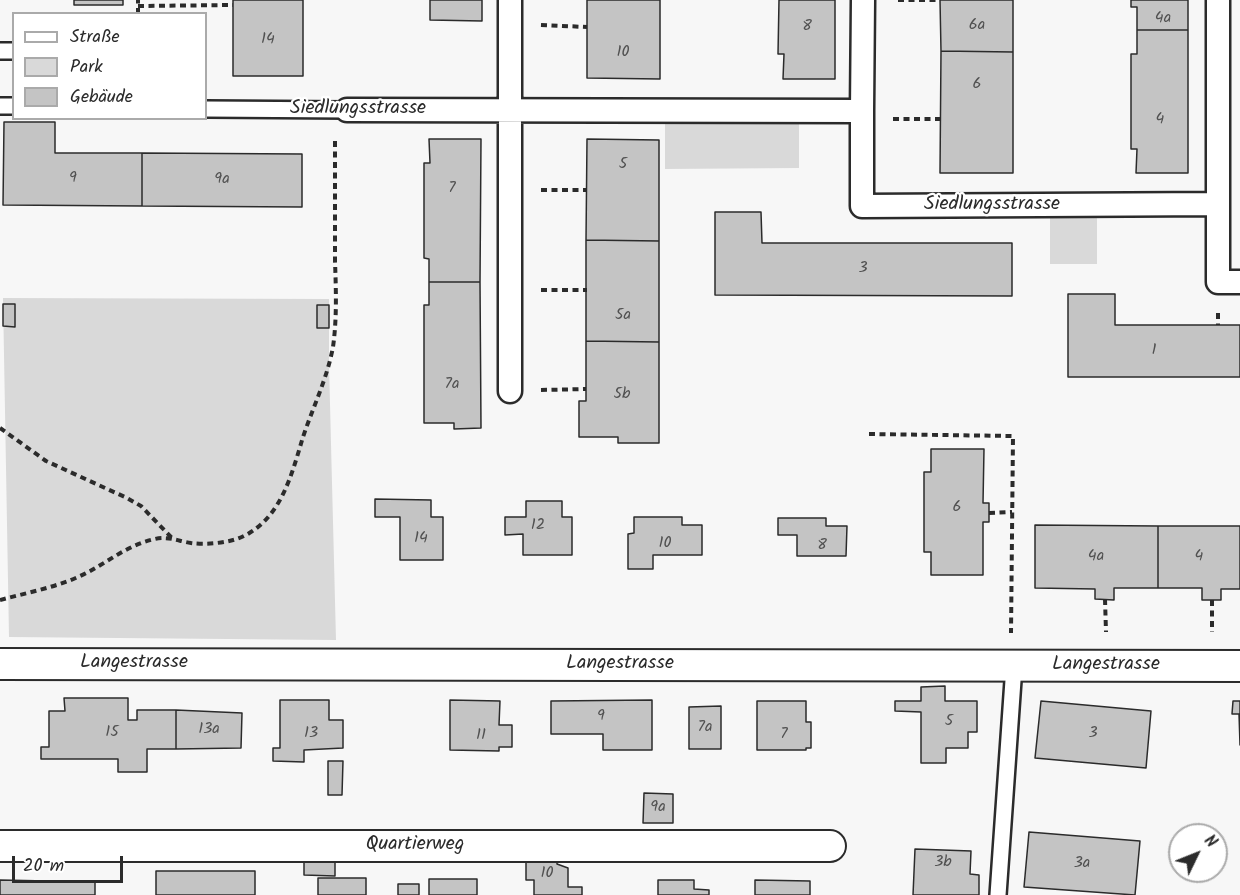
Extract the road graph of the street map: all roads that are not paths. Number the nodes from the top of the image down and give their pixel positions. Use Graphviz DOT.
graph roads {
  1 [pos="510,0"];
  2 [pos="863,0"];
  3 [pos="1218,0"];
  4 [pos="207,109"];
  5 [pos="341,110"];
  6 [pos="510,111"];
  7 [pos="862,115"];
  8 [pos="1218,204"];
  9 [pos="1240,282"];
  10 [pos="510,391"];
  11 [pos="0,664"];
  12 [pos="1012,666"];
  13 [pos="1240,666"];
  14 [pos="0,846"];
  15 [pos="830,846"];
  16 [pos="998,895"];
  1 -- 6 [label="street"];
  2 -- 7 [label="street, Siedlungsstrasse"];
  3 -- 8 [label="street"];
  4 -- 5 [label="lane, Siedlungsstrasse"];
  5 -- 6 [label="street, Siedlungsstrasse"];
  6 -- 7 [label="street, Siedlungsstrasse"];
  6 -- 10 [label="street"];
  7 -- 8 [label="street, Siedlungsstrasse"];
  8 -- 9 [label="street"];
  11 -- 12 [label="street, Langestrasse"];
  12 -- 13 [label="street, Langestrasse"];
  12 -- 16 [label="lane"];
  14 -- 15 [label="street, Quartierweg"];
}
